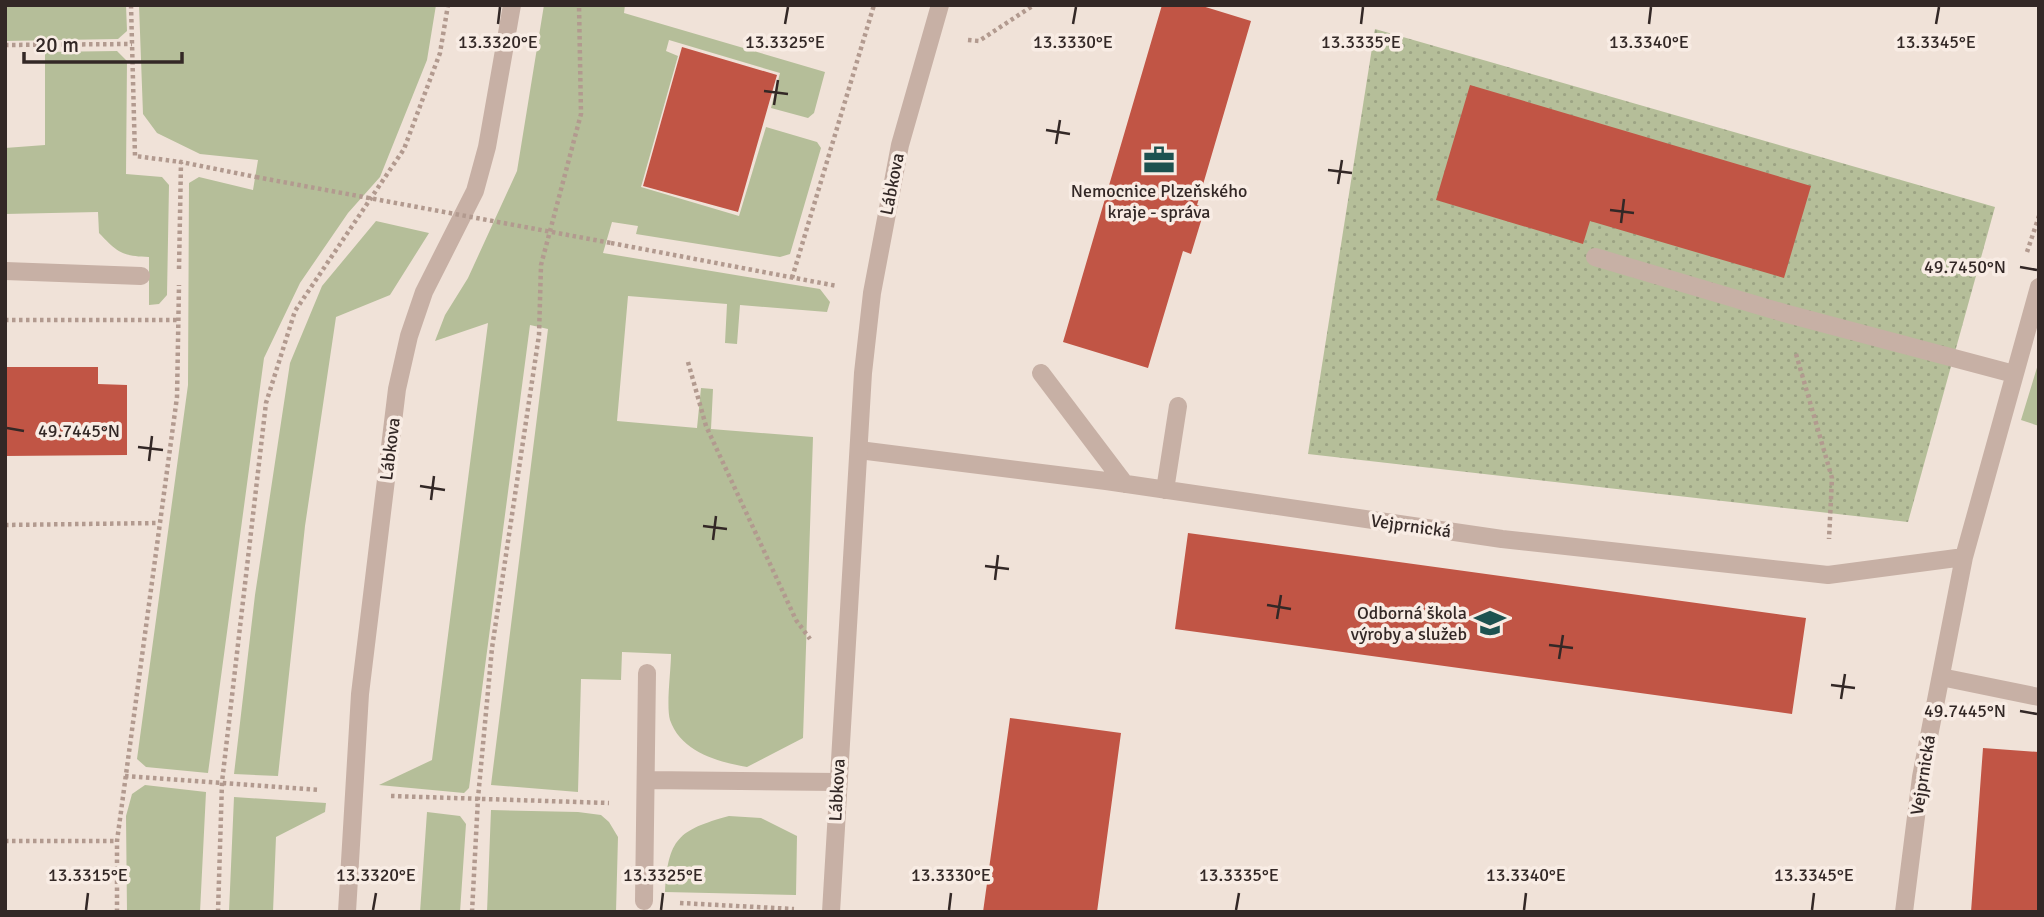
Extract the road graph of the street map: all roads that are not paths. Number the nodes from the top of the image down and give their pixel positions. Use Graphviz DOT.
graph roads {
  1 [pos="512,5"];
  2 [pos="940,5"];
  3 [pos="1595,257"];
  4 [pos="5,271"];
  5 [pos="141,276"];
  6 [pos="2039,287"];
  7 [pos="1041,373"];
  8 [pos="2014,374"];
  9 [pos="1178,405"];
  10 [pos="859,450"];
  11 [pos="1125,484"];
  12 [pos="1165,490"];
  13 [pos="1964,557"];
  14 [pos="647,673"];
  15 [pos="1941,677"];
  16 [pos="2039,697"];
  17 [pos="646,780"];
  18 [pos="837,782"];
  19 [pos="644,901"];
  20 [pos="347,912"];
  21 [pos="831,912"];
  22 [pos="1904,912"];
  1 -- 20 [label="street, Lábkova"];
  2 -- 10 [label="street, Lábkova"];
  3 -- 8 [label="street"];
  4 -- 5 [label="street"];
  6 -- 8 [label="street, Vejprnická"];
  7 -- 11 [label="street"];
  8 -- 13 [label="street, Vejprnická"];
  9 -- 12 [label="street"];
  10 -- 11 [label="street, Vejprnická"];
  10 -- 18 [label="street, Lábkova"];
  11 -- 12 [label="street, Vejprnická"];
  12 -- 13 [label="street, Vejprnická"];
  13 -- 15 [label="street, Vejprnická"];
  14 -- 17 [label="street"];
  15 -- 16 [label="street"];
  15 -- 22 [label="street, Vejprnická"];
  17 -- 18 [label="street"];
  17 -- 19 [label="street"];
  18 -- 21 [label="street, Lábkova"];
}
